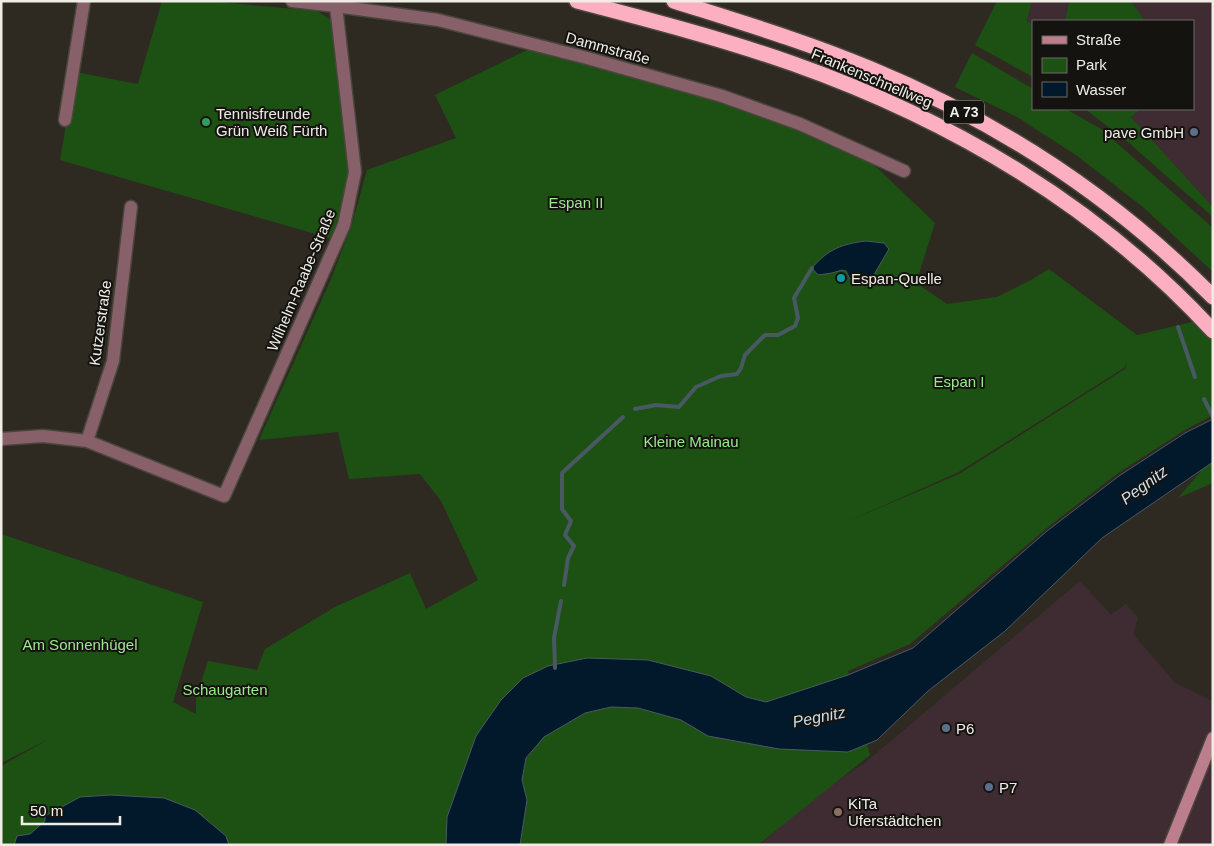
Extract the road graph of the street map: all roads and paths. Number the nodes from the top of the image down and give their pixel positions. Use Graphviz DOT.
graph roads {
  1 [pos="84,1"];
  2 [pos="292,1"];
  3 [pos="577,1"];
  4 [pos="674,1"];
  5 [pos="336,6"];
  6 [pos="65,120"];
  7 [pos="904,171"];
  8 [pos="131,207"];
  9 [pos="1213,297"];
  10 [pos="1213,331"];
  11 [pos="1,439"];
  12 [pos="87,441"];
  13 [pos="1213,738"];
  14 [pos="1170,845"];
  1 -- 6 [label="street"];
  2 -- 5 [label="street, Dammstraße"];
  3 -- 10 [label="highway, Frankenschnellweg / A 73"];
  4 -- 9 [label="highway, Frankenschnellweg / A 73"];
  5 -- 7 [label="street, Dammstraße"];
  5 -- 12 [label="street, Wilhelm-Raabe-Straße"];
  8 -- 12 [label="street, Kutzerstraße"];
  11 -- 12 [label="street"];
  13 -- 14 [label="main road"];
}
